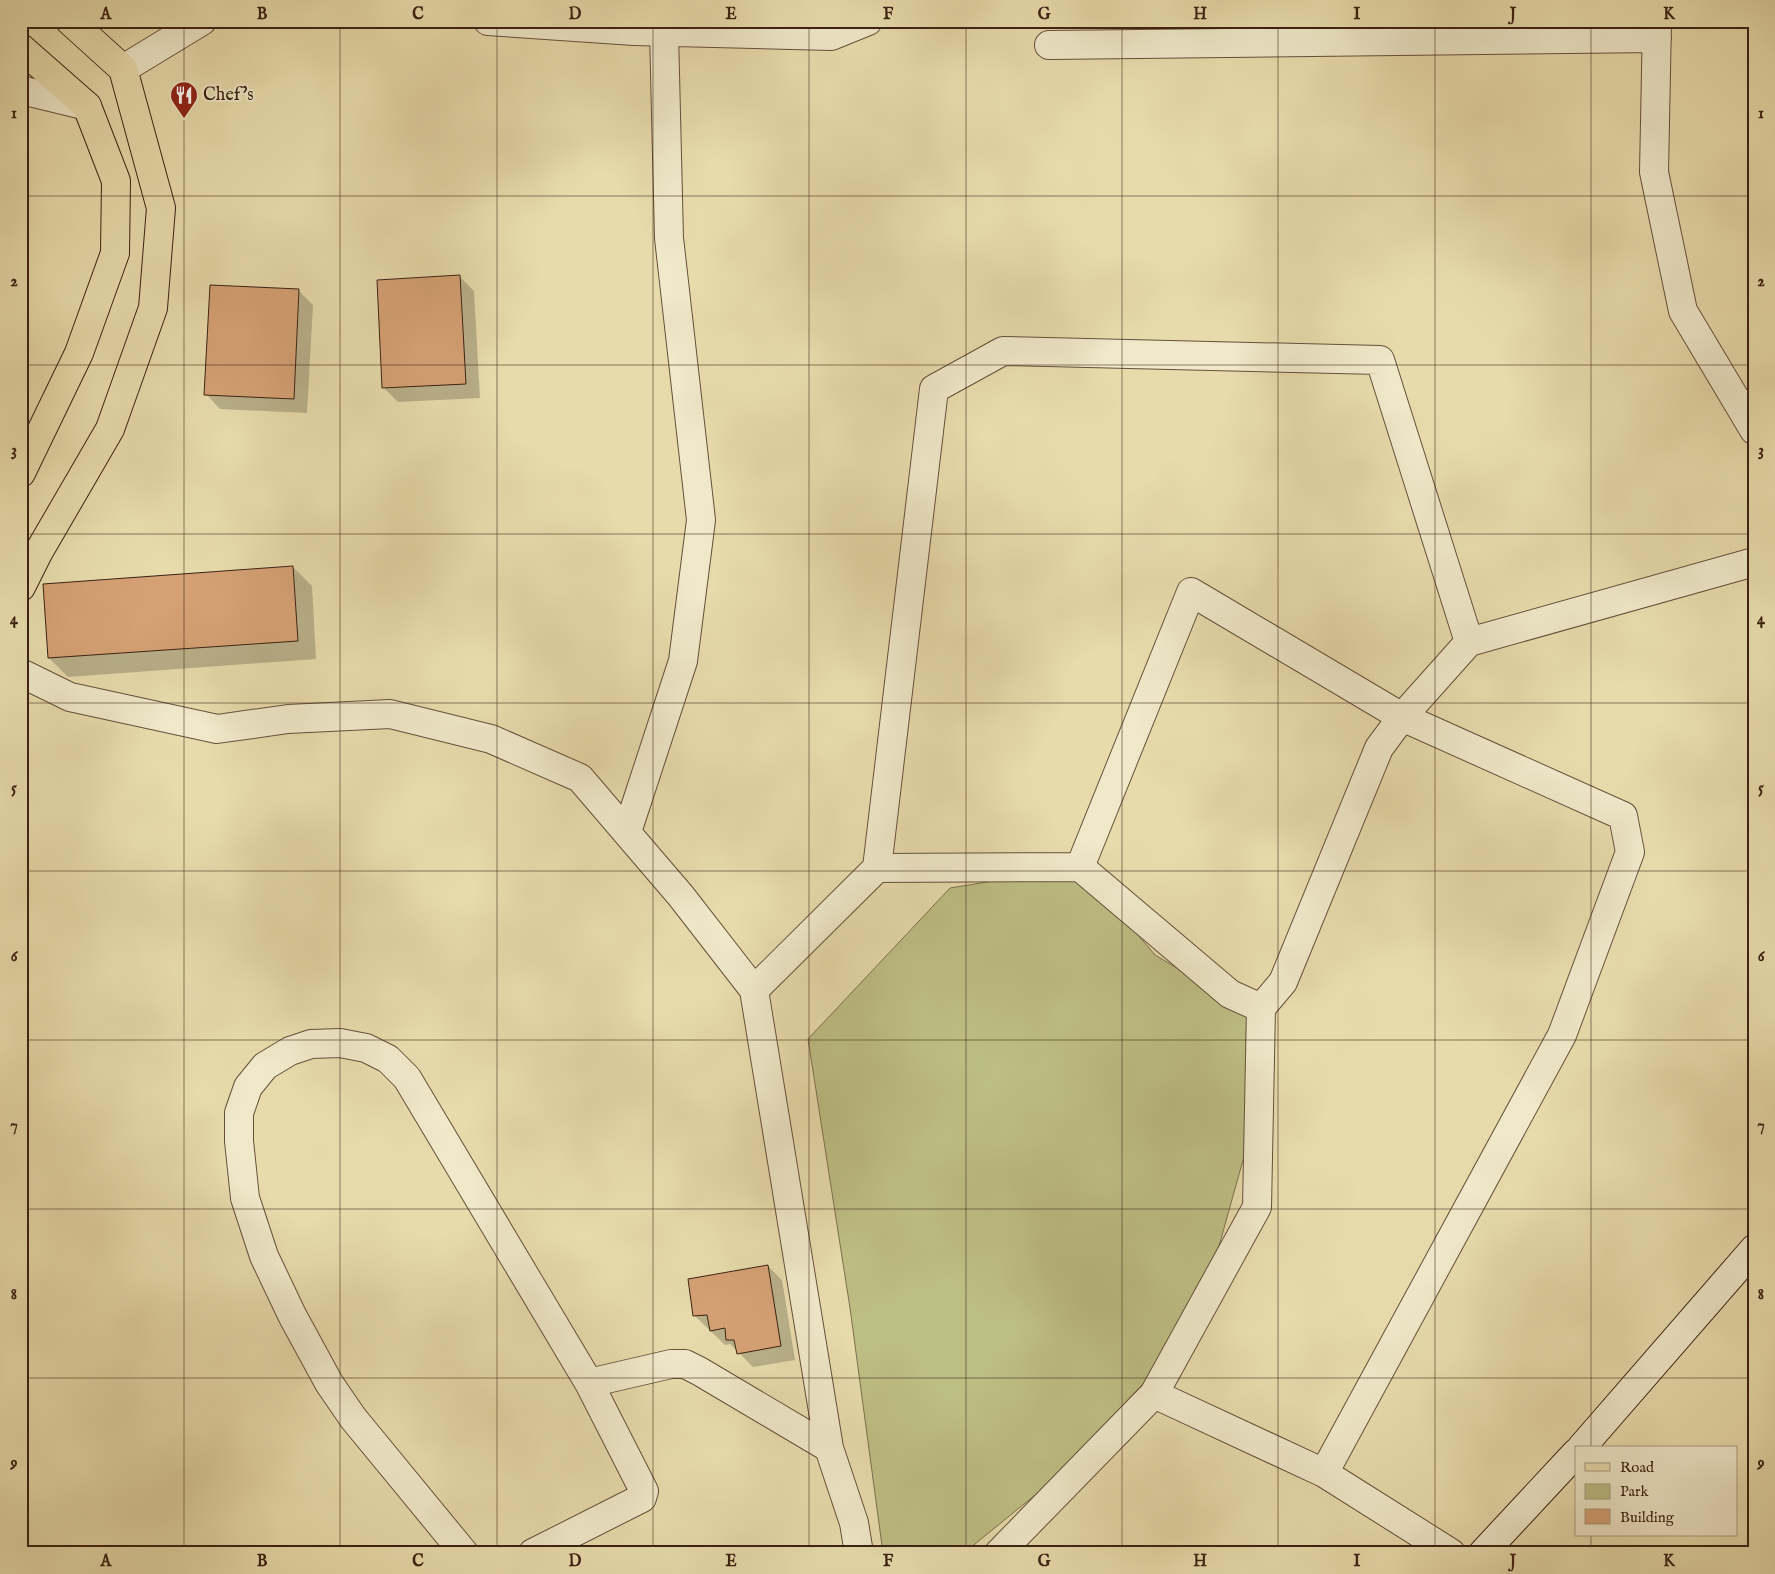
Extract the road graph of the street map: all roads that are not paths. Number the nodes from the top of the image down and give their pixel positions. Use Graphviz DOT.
graph roads {
  1 [pos="70,21"];
  2 [pos="202,21"];
  3 [pos="488,21"];
  4 [pos="868,21"];
  5 [pos="1657,30"];
  6 [pos="664,32"];
  7 [pos="1049,46"];
  8 [pos="21,48"];
  9 [pos="123,69"];
  10 [pos="21,90"];
  11 [pos="87,106"];
  12 [pos="1754,430"];
  13 [pos="21,473"];
  14 [pos="1754,562"];
  15 [pos="21,587"];
  16 [pos="1469,642"];
  17 [pos="21,673"];
  18 [pos="1402,718"];
  19 [pos="627,832"];
  20 [pos="1080,867"];
  21 [pos="877,868"];
  22 [pos="754,990"];
  23 [pos="1261,1008"];
  24 [pos="1754,1249"];
  25 [pos="589,1383"];
  26 [pos="1154,1394"];
  27 [pos="1583,1446"];
  28 [pos="829,1448"];
  29 [pos="1575,1454"];
  30 [pos="1324,1473"];
  31 [pos="464,1553"];
  32 [pos="533,1553"];
  33 [pos="859,1553"];
  34 [pos="999,1553"];
  35 [pos="1451,1553"];
  36 [pos="1483,1553"];
  1 -- 9 [label="main road"];
  2 -- 9 [label="street"];
  3 -- 6 [label="street"];
  4 -- 6 [label="street"];
  5 -- 7 [label="street"];
  5 -- 12 [label="street"];
  6 -- 19 [label="street"];
  8 -- 11 [label="main road"];
  9 -- 15 [label="main road"];
  10 -- 11 [label="street"];
  11 -- 13 [label="main road"];
  14 -- 16 [label="street"];
  16 -- 18 [label="street"];
  16 -- 21 [label="street"];
  17 -- 19 [label="street"];
  18 -- 20 [label="street"];
  18 -- 23 [label="street"];
  18 -- 30 [label="street"];
  19 -- 22 [label="street"];
  20 -- 21 [label="street"];
  20 -- 23 [label="street"];
  21 -- 22 [label="street"];
  22 -- 28 [label="street"];
  23 -- 26 [label="street"];
  24 -- 27 [label="street"];
  25 -- 28 [label="street"];
  25 -- 31 [label="street"];
  25 -- 32 [label="street"];
  26 -- 30 [label="street"];
  26 -- 34 [label="street"];
  28 -- 33 [label="street"];
  29 -- 36 [label="street"];
  30 -- 35 [label="street"];
}
